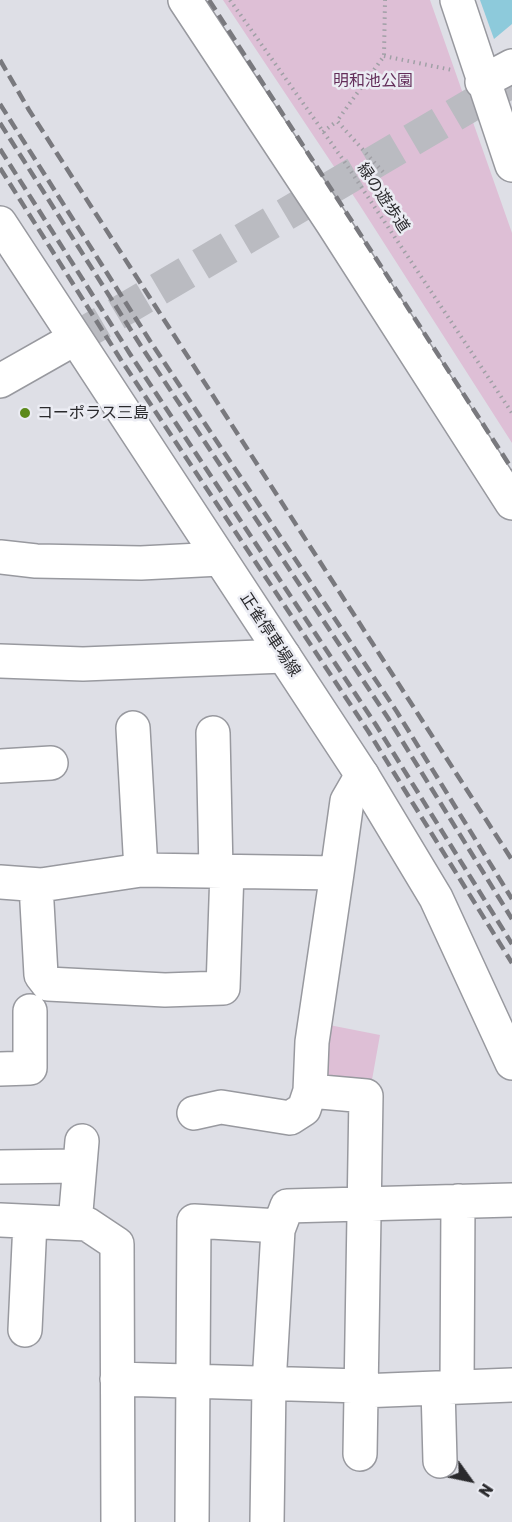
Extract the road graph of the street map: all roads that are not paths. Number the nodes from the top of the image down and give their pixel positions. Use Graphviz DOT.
graph roads {
  1 [pos="185,0"];
  2 [pos="457,0"];
  3 [pos="512,66"];
  4 [pos="470,76"];
  5 [pos="512,165"];
  6 [pos="0,223"];
  7 [pos="74,339"];
  8 [pos="0,381"];
  9 [pos="512,503"];
  10 [pos="0,557"];
  11 [pos="220,559"];
  12 [pos="284,656"];
  13 [pos="0,661"];
  14 [pos="133,728"];
  15 [pos="213,733"];
  16 [pos="51,763"];
  17 [pos="0,766"];
  18 [pos="362,775"];
  19 [pos="141,870"];
  20 [pos="221,871"];
  21 [pos="337,873"];
  22 [pos="0,882"];
  23 [pos="36,885"];
  24 [pos="30,1011"];
  25 [pos="512,1063"];
  26 [pos="0,1069"];
  27 [pos="310,1091"];
  28 [pos="194,1113"];
  29 [pos="0,1167"];
  30 [pos="512,1200"];
  31 [pos="458,1201"];
  32 [pos="364,1204"];
  33 [pos="15,1221"];
  34 [pos="75,1224"];
  35 [pos="279,1226"];
  36 [pos="25,1330"];
  37 [pos="117,1379"];
  38 [pos="194,1382"];
  39 [pos="269,1384"];
  40 [pos="512,1385"];
  41 [pos="361,1388"];
  42 [pos="448,1388"];
  43 [pos="360,1454"];
  44 [pos="440,1461"];
  45 [pos="118,1522"];
  46 [pos="192,1522"];
  47 [pos="267,1522"];
  1 -- 9 [label="street"];
  2 -- 4 [label="street"];
  3 -- 4 [label="street"];
  4 -- 5 [label="street"];
  6 -- 7 [label="street, 正雀停車場線"];
  7 -- 8 [label="street"];
  7 -- 11 [label="street, 正雀停車場線"];
  10 -- 11 [label="street"];
  11 -- 12 [label="street, 正雀停車場線"];
  12 -- 13 [label="street"];
  12 -- 18 [label="street, 正雀停車場線"];
  14 -- 19 [label="street"];
  15 -- 20 [label="street"];
  16 -- 17 [label="street"];
  18 -- 21 [label="street"];
  18 -- 25 [label="street, 正雀停車場線"];
  19 -- 20 [label="street"];
  19 -- 23 [label="street"];
  20 -- 21 [label="street"];
  20 -- 23 [label="street"];
  21 -- 27 [label="street"];
  22 -- 23 [label="street"];
  24 -- 26 [label="street"];
  27 -- 28 [label="street"];
  27 -- 32 [label="street"];
  29 -- 34 [label="street"];
  30 -- 31 [label="street"];
  31 -- 32 [label="street"];
  31 -- 42 [label="street"];
  32 -- 35 [label="street"];
  32 -- 41 [label="street"];
  33 -- 34 [label="street"];
  33 -- 36 [label="street"];
  34 -- 37 [label="street"];
  35 -- 38 [label="street"];
  35 -- 39 [label="street"];
  37 -- 38 [label="street"];
  37 -- 45 [label="street"];
  38 -- 39 [label="street"];
  38 -- 46 [label="street"];
  39 -- 41 [label="street"];
  39 -- 47 [label="street"];
  40 -- 42 [label="street"];
  41 -- 42 [label="street"];
  41 -- 43 [label="street"];
  42 -- 44 [label="street"];
}
